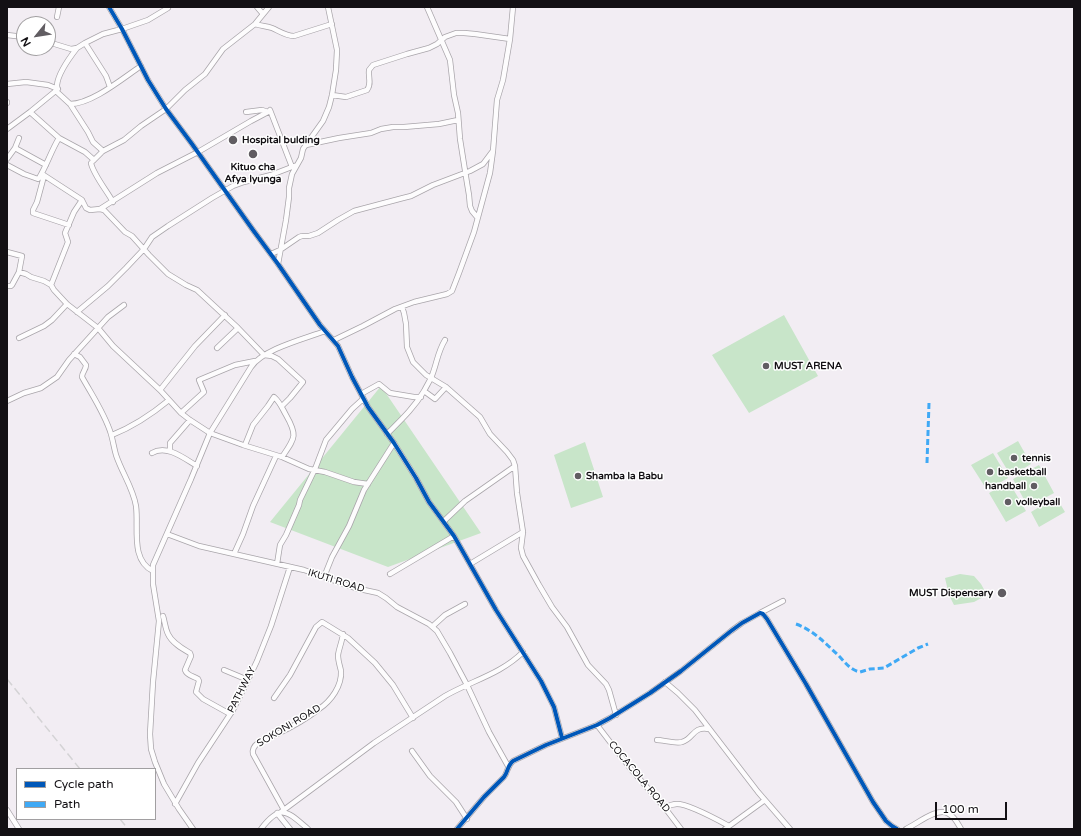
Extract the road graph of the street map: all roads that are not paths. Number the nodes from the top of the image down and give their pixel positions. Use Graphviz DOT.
graph roads {
  1 [pos="59,7"];
  2 [pos="109,7"];
  3 [pos="257,7"];
  4 [pos="269,7"];
  5 [pos="328,7"];
  6 [pos="427,7"];
  7 [pos="513,7"];
  8 [pos="168,8"];
  9 [pos="263,14"];
  10 [pos="57,17"];
  11 [pos="256,24"];
  12 [pos="332,24"];
  13 [pos="122,29"];
  14 [pos="510,39"];
  15 [pos="441,40"];
  16 [pos="85,43"];
  17 [pos="56,44"];
  18 [pos="77,48"];
  19 [pos="141,66"];
  20 [pos="7,84"];
  21 [pos="110,87"];
  22 [pos="58,89"];
  23 [pos="332,95"];
  24 [pos="70,104"];
  25 [pos="166,109"];
  26 [pos="30,112"];
  27 [pos="246,112"];
  28 [pos="268,112"];
  29 [pos="458,120"];
  30 [pos="7,128"];
  31 [pos="19,138"];
  32 [pos="59,138"];
  33 [pos="306,145"];
  34 [pos="15,148"];
  35 [pos="103,151"];
  36 [pos="493,151"];
  37 [pos="198,152"];
  38 [pos="7,159"];
  39 [pos="94,160"];
  40 [pos="7,165"];
  41 [pos="46,165"];
  42 [pos="294,166"];
  43 [pos="466,172"];
  44 [pos="43,175"];
  45 [pos="225,190"];
  46 [pos="82,200"];
  47 [pos="112,202"];
  48 [pos="100,209"];
  49 [pos="477,217"];
  50 [pos="69,225"];
  51 [pos="144,250"];
  52 [pos="280,250"];
  53 [pos="7,252"];
  54 [pos="271,254"];
  55 [pos="278,264"];
  56 [pos="19,272"];
  57 [pos="50,284"];
  58 [pos="7,286"];
  59 [pos="67,304"];
  60 [pos="124,305"];
  61 [pos="402,307"];
  62 [pos="78,312"];
  63 [pos="225,315"];
  64 [pos="98,328"];
  65 [pos="238,328"];
  66 [pos="325,331"];
  67 [pos="19,338"];
  68 [pos="334,340"];
  69 [pos="446,340"];
  70 [pos="217,348"];
  71 [pos="74,354"];
  72 [pos="264,355"];
  73 [pos="255,361"];
  74 [pos="431,379"];
  75 [pos="446,386"];
  76 [pos="160,390"];
  77 [pos="424,391"];
  78 [pos="362,397"];
  79 [pos="420,397"];
  80 [pos="169,400"];
  81 [pos="7,401"];
  82 [pos="282,406"];
  83 [pos="181,413"];
  84 [pos="190,420"];
  85 [pos="210,433"];
  86 [pos="387,434"];
  87 [pos="112,435"];
  88 [pos="394,443"];
  89 [pos="245,445"];
  90 [pos="170,451"];
  91 [pos="152,453"];
  92 [pos="279,457"];
  93 [pos="197,466"];
  94 [pos="515,466"];
  95 [pos="315,469"];
  96 [pos="368,484"];
  97 [pos="444,520"];
  98 [pos="523,532"];
  99 [pos="167,534"];
  100 [pos="454,536"];
  101 [pos="234,554"];
  102 [pos="277,564"];
  103 [pos="470,564"];
  104 [pos="290,567"];
  105 [pos="153,570"];
  106 [pos="390,574"];
  107 [pos="324,577"];
  108 [pos="783,601"];
  109 [pos="465,604"];
  110 [pos="760,614"];
  111 [pos="163,616"];
  112 [pos="433,626"];
  113 [pos="343,634"];
  114 [pos="523,652"];
  115 [pos="224,670"];
  116 [pos="248,680"];
  117 [pos="665,682"];
  118 [pos="467,685"];
  119 [pos="274,698"];
  120 [pos="230,714"];
  121 [pos="616,714"];
  122 [pos="413,718"];
  123 [pos="597,725"];
  124 [pos="709,729"];
  125 [pos="562,738"];
  126 [pos="657,740"];
  127 [pos="412,751"];
  128 [pos="508,766"];
  129 [pos="765,800"];
  130 [pos="175,804"];
  131 [pos="665,808"];
  132 [pos="7,810"];
  133 [pos="281,811"];
  134 [pos="466,819"];
  135 [pos="727,827"];
  136 [pos="19,829"];
  137 [pos="193,829"];
  138 [pos="261,829"];
  139 [pos="290,829"];
  140 [pos="308,829"];
  141 [pos="457,829"];
  142 [pos="681,829"];
  143 [pos="790,829"];
  144 [pos="897,829"];
  145 [pos="906,829"];
  146 [pos="961,829"];
  1 -- 10 [label="street"];
  2 -- 13 [label="street"];
  3 -- 9 [label="street"];
  4 -- 9 [label="street"];
  5 -- 12 [label="street"];
  6 -- 15 [label="street"];
  7 -- 14 [label="street"];
  8 -- 13 [label="street"];
  9 -- 11 [label="street"];
  11 -- 12 [label="street"];
  11 -- 25 [label="street"];
  12 -- 23 [label="street"];
  13 -- 16 [label="street"];
  13 -- 19 [label="street"];
  14 -- 15 [label="street"];
  14 -- 36 [label="street"];
  15 -- 23 [label="street"];
  15 -- 29 [label="street"];
  16 -- 18 [label="street"];
  16 -- 21 [label="street"];
  17 -- 18 [label="street"];
  18 -- 22 [label="street"];
  19 -- 21 [label="street"];
  19 -- 25 [label="street"];
  20 -- 22 [label="street"];
  21 -- 24 [label="street"];
  22 -- 24 [label="street"];
  22 -- 26 [label="street"];
  23 -- 33 [label="street"];
  24 -- 35 [label="street"];
  25 -- 35 [label="street"];
  25 -- 37 [label="street"];
  26 -- 30 [label="street"];
  26 -- 32 [label="street"];
  27 -- 28 [label="street"];
  28 -- 37 [label="street"];
  28 -- 42 [label="street"];
  29 -- 33 [label="street"];
  29 -- 43 [label="street"];
  31 -- 34 [label="street"];
  32 -- 39 [label="street"];
  32 -- 41 [label="street"];
  33 -- 42 [label="street"];
  34 -- 38 [label="street"];
  34 -- 41 [label="street"];
  35 -- 39 [label="street"];
  36 -- 43 [label="street"];
  36 -- 49 [label="street"];
  37 -- 45 [label="street"];
  37 -- 47 [label="street"];
  39 -- 47 [label="street"];
  40 -- 44 [label="street"];
  41 -- 44 [label="street"];
  42 -- 45 [label="street"];
  42 -- 52 [label="street"];
  43 -- 49 [label="street"];
  43 -- 52 [label="street"];
  44 -- 46 [label="street"];
  44 -- 50 [label="street"];
  45 -- 51 [label="street"];
  45 -- 54 [label="street"];
  46 -- 48 [label="street"];
  46 -- 50 [label="street"];
  47 -- 48 [label="street"];
  48 -- 51 [label="street"];
  49 -- 61 [label="street"];
  50 -- 57 [label="street"];
  51 -- 62 [label="street"];
  51 -- 63 [label="street"];
  52 -- 54 [label="street"];
  52 -- 55 [label="street"];
  53 -- 56 [label="street"];
  54 -- 55 [label="street"];
  55 -- 66 [label="street"];
  56 -- 57 [label="street"];
  56 -- 58 [label="street"];
  57 -- 59 [label="street"];
  59 -- 62 [label="street"];
  59 -- 67 [label="street"];
  60 -- 64 [label="street"];
  61 -- 68 [label="street"];
  61 -- 74 [label="street"];
  62 -- 64 [label="street"];
  63 -- 65 [label="street"];
  63 -- 76 [label="street"];
  64 -- 71 [label="street"];
  64 -- 76 [label="street"];
  65 -- 70 [label="street"];
  65 -- 72 [label="street"];
  66 -- 68 [label="street"];
  66 -- 72 [label="street"];
  68 -- 78 [label="street"];
  69 -- 74 [label="street"];
  71 -- 81 [label="street"];
  71 -- 87 [label="street"];
  72 -- 73 [label="street"];
  72 -- 82 [label="street"];
  73 -- 83 [label="street"];
  73 -- 85 [label="street"];
  74 -- 75 [label="street"];
  74 -- 77 [label="street"];
  75 -- 77 [label="street"];
  75 -- 94 [label="street"];
  76 -- 80 [label="street"];
  77 -- 79 [label="street"];
  78 -- 79 [label="street"];
  78 -- 86 [label="street"];
  78 -- 95 [label="street"];
  79 -- 86 [label="street"];
  80 -- 83 [label="street"];
  80 -- 87 [label="street"];
  82 -- 89 [label="street"];
  82 -- 92 [label="street"];
  83 -- 84 [label="street"];
  84 -- 85 [label="street"];
  84 -- 90 [label="street"];
  85 -- 89 [label="street"];
  85 -- 93 [label="street"];
  86 -- 88 [label="street"];
  87 -- 105 [label="street"];
  88 -- 96 [label="street"];
  88 -- 97 [label="street"];
  89 -- 92 [label="street"];
  90 -- 91 [label="street"];
  90 -- 93 [label="street"];
  92 -- 95 [label="street"];
  92 -- 101 [label="street"];
  93 -- 99 [label="street"];
  94 -- 97 [label="street"];
  94 -- 98 [label="street"];
  95 -- 96 [label="street"];
  95 -- 102 [label="street"];
  96 -- 107 [label="street"];
  97 -- 100 [label="street"];
  98 -- 103 [label="street"];
  98 -- 121 [label="street"];
  99 -- 101 [label="street, IKUTI ROAD"];
  99 -- 105 [label="street"];
  100 -- 103 [label="street"];
  100 -- 106 [label="street"];
  101 -- 102 [label="street, IKUTI ROAD"];
  102 -- 104 [label="street, IKUTI ROAD"];
  103 -- 114 [label="street"];
  104 -- 107 [label="street, IKUTI ROAD"];
  104 -- 116 [label="street, PATHWAY"];
  105 -- 130 [label="street"];
  107 -- 112 [label="street, IKUTI ROAD"];
  108 -- 110 [label="street"];
  109 -- 112 [label="street"];
  110 -- 117 [label="street"];
  110 -- 144 [label="street"];
  111 -- 120 [label="street"];
  112 -- 118 [label="street, IKUTI ROAD"];
  113 -- 119 [label="street"];
  113 -- 122 [label="street"];
  113 -- 133 [label="street, SOKONI ROAD"];
  114 -- 118 [label="street"];
  114 -- 125 [label="street"];
  115 -- 116 [label="street"];
  116 -- 120 [label="street, PATHWAY"];
  117 -- 121 [label="street"];
  117 -- 124 [label="street"];
  118 -- 122 [label="street"];
  118 -- 128 [label="street, IKUTI ROAD"];
  120 -- 130 [label="street, PATHWAY"];
  121 -- 123 [label="street"];
  122 -- 133 [label="street"];
  123 -- 125 [label="street"];
  123 -- 131 [label="street, COCACOLA ROAD"];
  124 -- 126 [label="street"];
  124 -- 129 [label="street"];
  125 -- 128 [label="street"];
  127 -- 134 [label="street"];
  128 -- 134 [label="street"];
  129 -- 135 [label="street"];
  129 -- 143 [label="street"];
  130 -- 137 [label="street"];
  131 -- 135 [label="street"];
  131 -- 142 [label="street, COCACOLA ROAD"];
  132 -- 136 [label="street"];
  133 -- 138 [label="street"];
  133 -- 139 [label="street"];
  133 -- 140 [label="street"];
  134 -- 141 [label="street"];
  145 -- 146 [label="street"];
}
